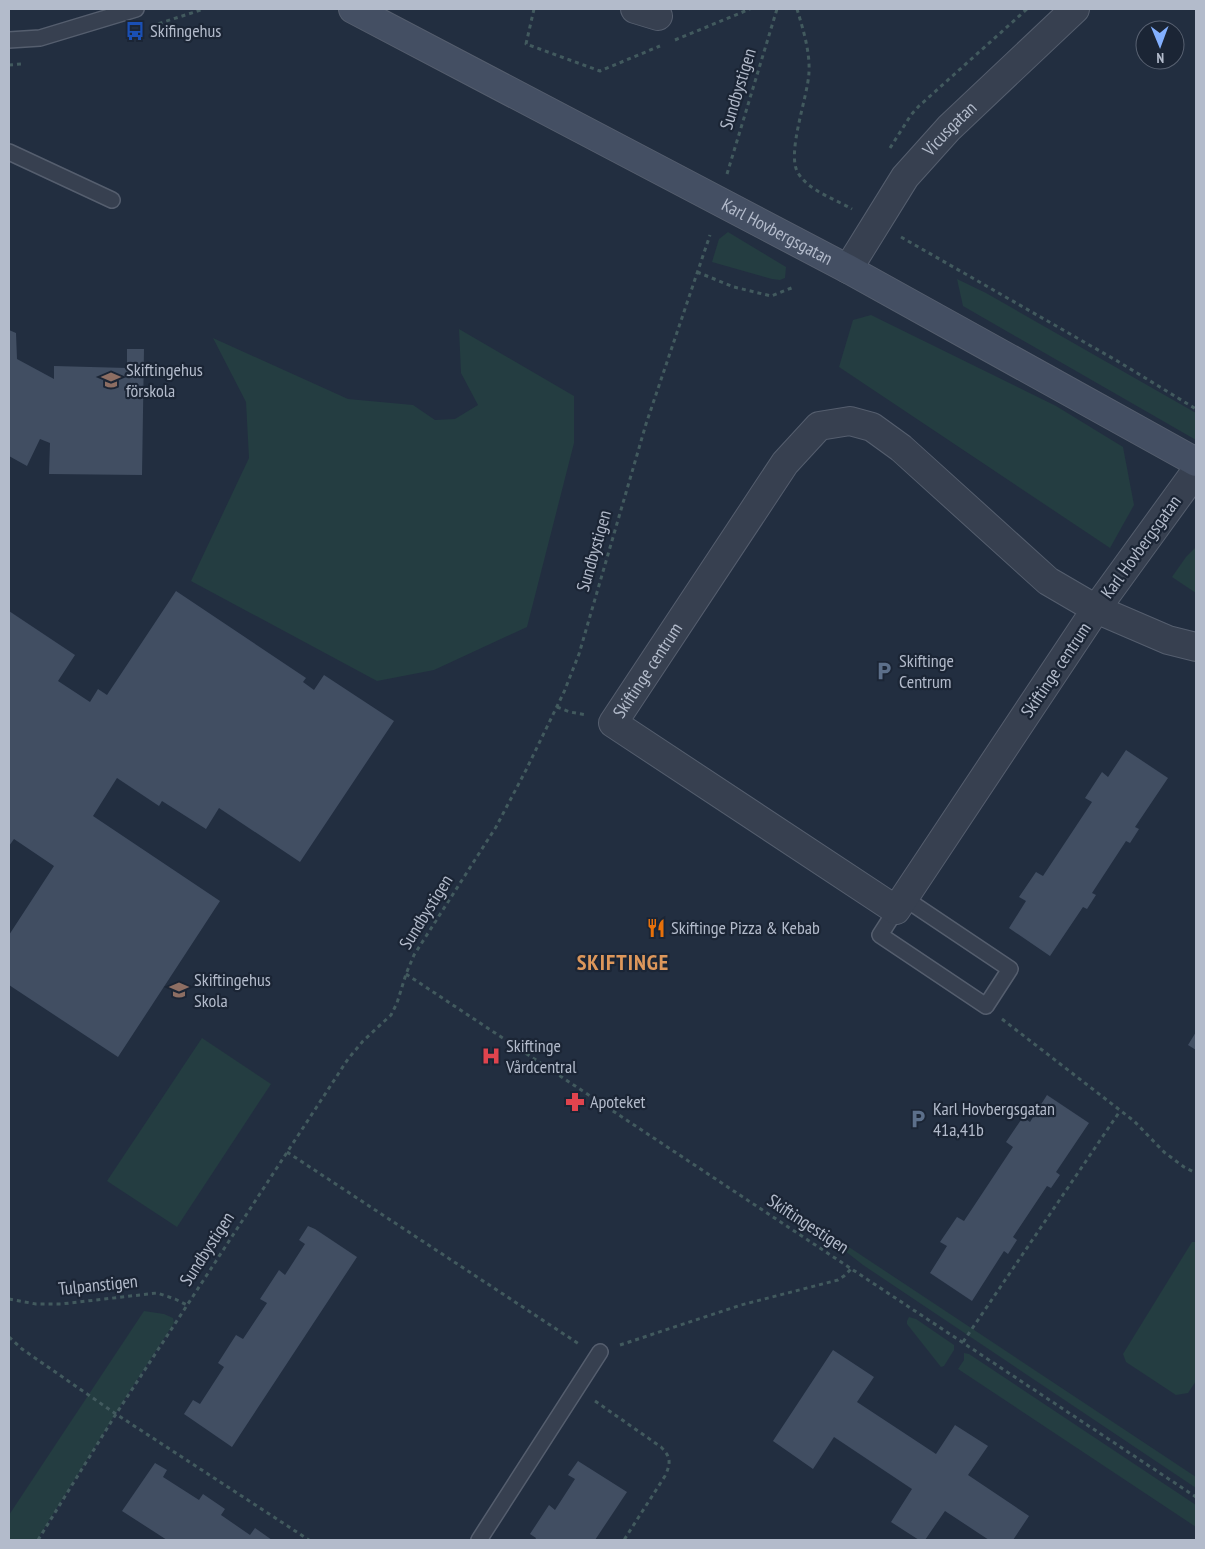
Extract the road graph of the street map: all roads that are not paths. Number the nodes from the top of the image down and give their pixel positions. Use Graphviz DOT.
graph roads {
  1 [pos="136,9"];
  2 [pos="353,9"];
  3 [pos="1075,9"];
  4 [pos="9,40"];
  5 [pos="9,152"];
  6 [pos="112,200"];
  7 [pos="848,269"];
  8 [pos="1196,462"];
  9 [pos="1196,471"];
  10 [pos="1096,609"];
  11 [pos="1196,647"];
  12 [pos="900,904"];
  13 [pos="600,1352"];
  14 [pos="479,1540"];
  1 -- 4 [label="lane"];
  2 -- 7 [label="street, Karl Hovbergsgatan"];
  3 -- 7 [label="street, Vicusgatan"];
  5 -- 6 [label="lane"];
  7 -- 8 [label="street, Karl Hovbergsgatan"];
  9 -- 10 [label="street, Karl Hovbergsgatan"];
  10 -- 11 [label="street, Karl Hovbergsgatan"];
  10 -- 12 [label="street, Skiftinge centrum"];
  10 -- 12 [label="street, Skiftinge centrum"];
  12 -- 12 [label="lane"];
  13 -- 14 [label="lane"];
}
